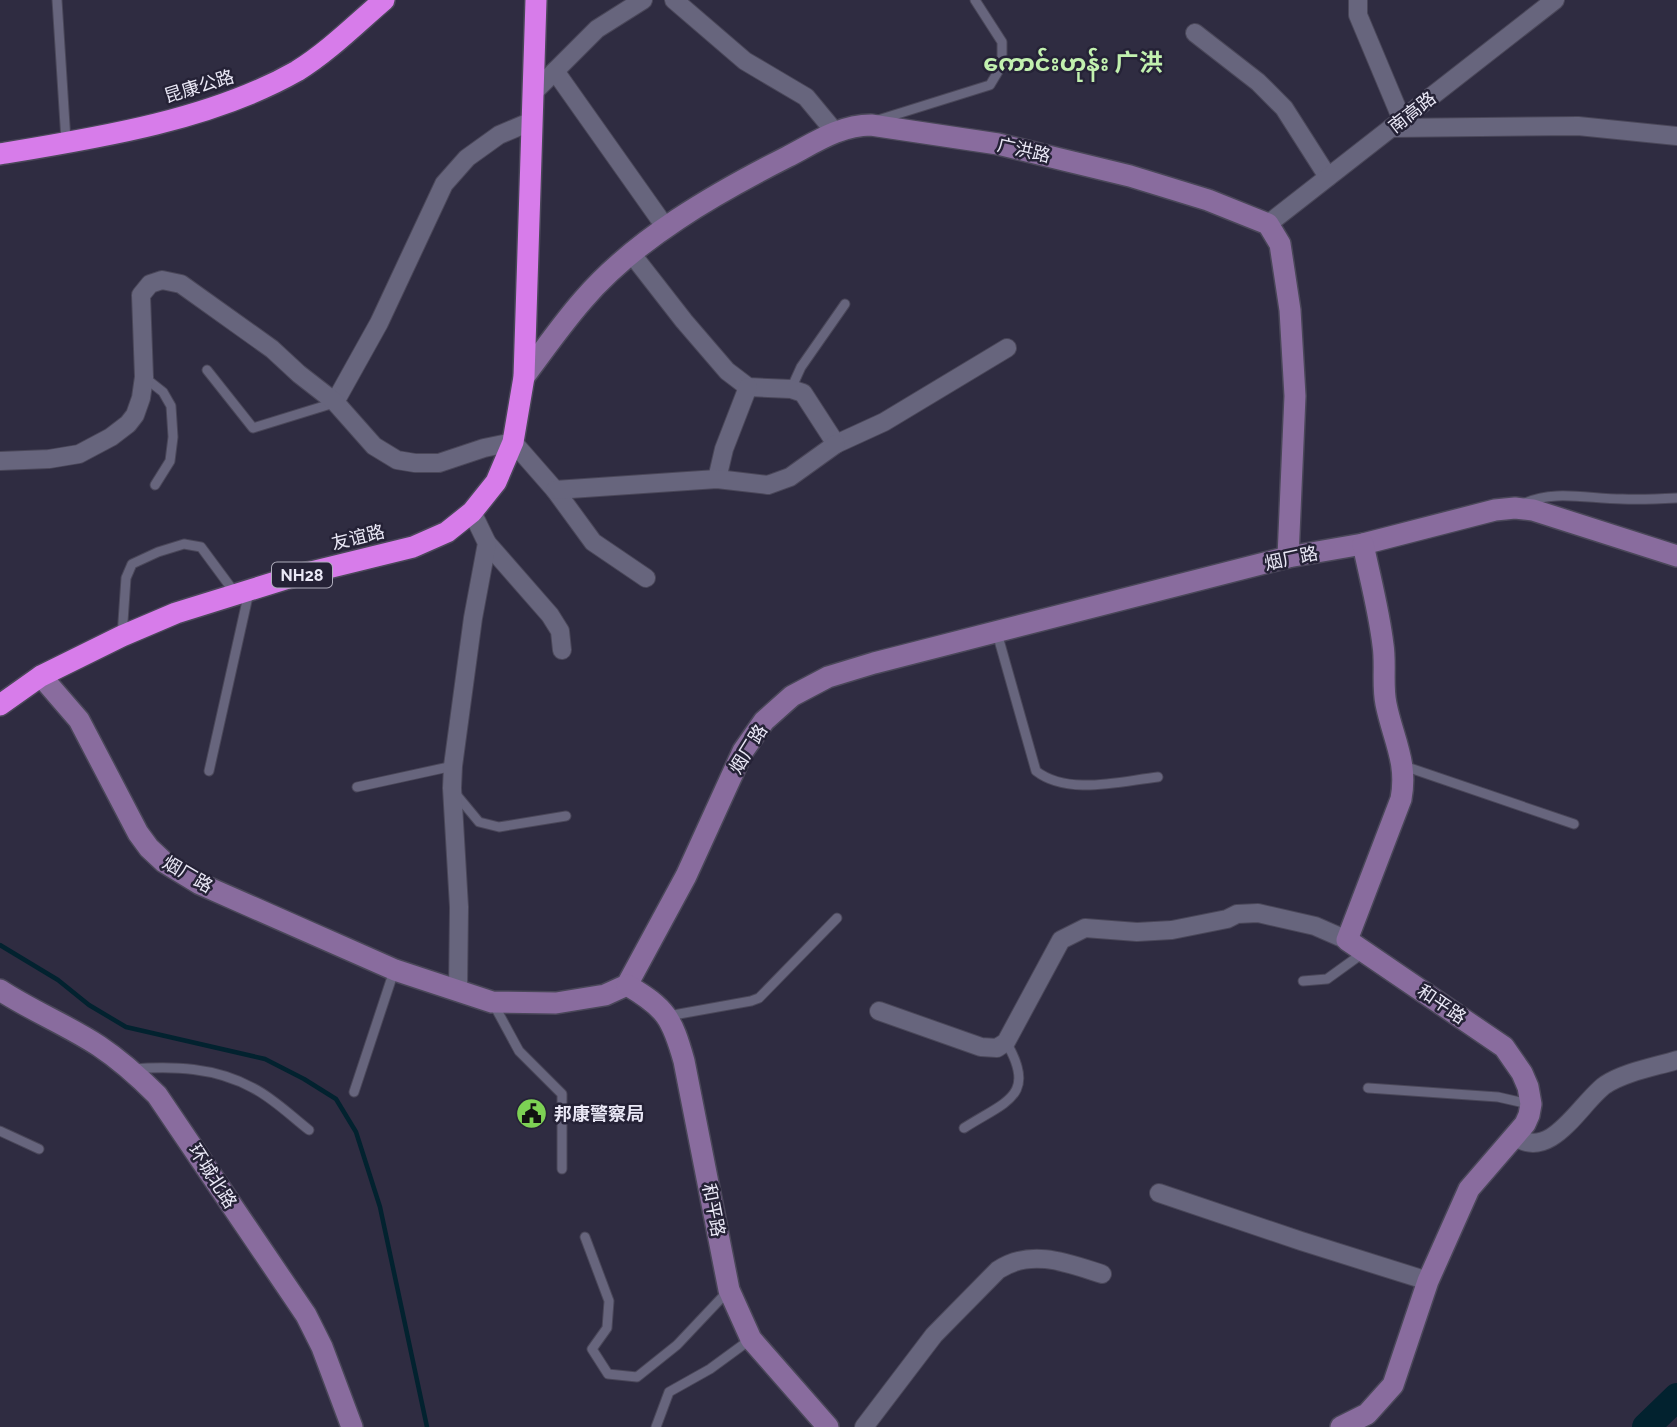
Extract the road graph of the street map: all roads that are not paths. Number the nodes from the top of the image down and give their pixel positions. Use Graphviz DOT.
graph roads {
  1 [pos="57,0"];
  2 [pos="384,0"];
  3 [pos="536,0"];
  4 [pos="643,0"];
  5 [pos="674,0"];
  6 [pos="975,0"];
  7 [pos="1358,0"];
  8 [pos="1555,0"];
  9 [pos="1195,33"];
  10 [pos="555,71"];
  11 [pos="533,93"];
  12 [pos="532,121"];
  13 [pos="1396,124"];
  14 [pos="862,125"];
  15 [pos="835,132"];
  16 [pos="1677,136"];
  17 [pos="66,143"];
  18 [pos="0,154"];
  19 [pos="1328,177"];
  20 [pos="1268,224"];
  21 [pos="666,228"];
  22 [pos="631,253"];
  23 [pos="845,304"];
  24 [pos="1007,348"];
  25 [pos="207,370"];
  26 [pos="145,377"];
  27 [pos="524,377"];
  28 [pos="748,387"];
  29 [pos="791,389"];
  30 [pos="335,402"];
  31 [pos="513,442"];
  32 [pos="836,444"];
  33 [pos="0,461"];
  34 [pos="717,479"];
  35 [pos="155,485"];
  36 [pos="555,490"];
  37 [pos="1677,498"];
  38 [pos="1515,508"];
  39 [pos="472,512"];
  40 [pos="488,544"];
  41 [pos="1363,544"];
  42 [pos="1677,556"];
  43 [pos="1288,557"];
  44 [pos="646,578"];
  45 [pos="242,592"];
  46 [pos="997,633"];
  47 [pos="122,636"];
  48 [pos="562,650"];
  49 [pos="41,676"];
  50 [pos="0,705"];
  51 [pos="453,766"];
  52 [pos="1404,766"];
  53 [pos="209,771"];
  54 [pos="1158,777"];
  55 [pos="356,787"];
  56 [pos="452,789"];
  57 [pos="566,816"];
  58 [pos="1574,824"];
  59 [pos="837,918"];
  60 [pos="1355,946"];
  61 [pos="395,970"];
  62 [pos="1303,981"];
  63 [pos="627,985"];
  64 [pos="0,990"];
  65 [pos="458,991"];
  66 [pos="492,1002"];
  67 [pos="879,1011"];
  68 [pos="668,1016"];
  69 [pos="1006,1042"];
  70 [pos="1677,1060"];
  71 [pos="130,1069"];
  72 [pos="1368,1088"];
  73 [pos="354,1092"];
  74 [pos="1531,1104"];
  75 [pos="964,1128"];
  76 [pos="309,1130"];
  77 [pos="0,1131"];
  78 [pos="1514,1136"];
  79 [pos="39,1149"];
  80 [pos="562,1169"];
  81 [pos="1159,1193"];
  82 [pos="585,1237"];
  83 [pos="1102,1273"];
  84 [pos="1428,1280"];
  85 [pos="729,1290"];
  86 [pos="751,1339"];
  87 [pos="352,1427"];
  88 [pos="656,1427"];
  89 [pos="828,1427"];
  90 [pos="864,1427"];
  91 [pos="1341,1427"];
  1 -- 17 [label="lane"];
  2 -- 17 [label="highway, 昆康公路"];
  3 -- 11 [label="highway, NH28"];
  4 -- 10 [label="street"];
  5 -- 15 [label="street"];
  6 -- 14 [label="lane"];
  7 -- 13 [label="street"];
  8 -- 13 [label="street, 南高路"];
  9 -- 19 [label="street"];
  10 -- 11 [label="street"];
  10 -- 21 [label="street"];
  11 -- 12 [label="highway, NH28"];
  12 -- 27 [label="highway, NH28"];
  12 -- 30 [label="street"];
  13 -- 16 [label="street"];
  13 -- 19 [label="street, 南高路"];
  14 -- 15 [label="street, 广洪路"];
  14 -- 20 [label="street, 广洪路"];
  15 -- 21 [label="street, 广洪路"];
  17 -- 18 [label="highway, 昆康公路"];
  19 -- 20 [label="street, 南高路"];
  20 -- 43 [label="street"];
  21 -- 22 [label="street, 广洪路"];
  22 -- 27 [label="street, 广洪路"];
  22 -- 28 [label="street"];
  23 -- 29 [label="lane"];
  24 -- 32 [label="street"];
  25 -- 30 [label="lane"];
  26 -- 30 [label="street"];
  26 -- 33 [label="street"];
  26 -- 35 [label="lane"];
  27 -- 31 [label="highway, 友谊路 / NH28"];
  28 -- 29 [label="street"];
  28 -- 34 [label="street"];
  29 -- 32 [label="street"];
  30 -- 31 [label="street"];
  31 -- 36 [label="street"];
  31 -- 39 [label="highway, 友谊路 / NH28"];
  32 -- 34 [label="street"];
  34 -- 36 [label="street"];
  36 -- 44 [label="street"];
  37 -- 38 [label="lane"];
  38 -- 41 [label="street, 烟厂路"];
  38 -- 42 [label="street, 烟厂路"];
  39 -- 40 [label="street"];
  39 -- 45 [label="highway, 友谊路 / NH28"];
  40 -- 48 [label="street"];
  40 -- 51 [label="street"];
  41 -- 43 [label="street, 烟厂路"];
  41 -- 52 [label="street"];
  43 -- 46 [label="street, 烟厂路"];
  45 -- 47 [label="highway, 友谊路 / NH28"];
  45 -- 47 [label="lane"];
  45 -- 53 [label="lane"];
  46 -- 54 [label="lane"];
  46 -- 63 [label="street, 烟厂路"];
  47 -- 49 [label="highway, 友谊路 / NH28"];
  49 -- 50 [label="highway, 友谊路 / NH28"];
  49 -- 61 [label="street, 烟厂路"];
  51 -- 55 [label="lane"];
  51 -- 56 [label="street"];
  52 -- 58 [label="lane"];
  52 -- 60 [label="street"];
  56 -- 57 [label="lane"];
  56 -- 65 [label="street"];
  59 -- 68 [label="lane"];
  60 -- 62 [label="lane"];
  60 -- 69 [label="street"];
  60 -- 74 [label="street, 和平路"];
  61 -- 65 [label="street, 烟厂路"];
  61 -- 73 [label="lane"];
  63 -- 66 [label="street, 烟厂路"];
  63 -- 68 [label="street"];
  64 -- 71 [label="street, 环城北路"];
  65 -- 66 [label="street, 烟厂路"];
  66 -- 80 [label="lane"];
  67 -- 69 [label="street"];
  68 -- 85 [label="street, 和平路"];
  69 -- 75 [label="lane"];
  70 -- 78 [label="street"];
  71 -- 76 [label="lane"];
  71 -- 87 [label="street, 环城北路"];
  72 -- 74 [label="lane"];
  74 -- 78 [label="street"];
  77 -- 79 [label="lane"];
  78 -- 84 [label="street"];
  81 -- 84 [label="street"];
  82 -- 85 [label="lane"];
  83 -- 90 [label="street"];
  84 -- 91 [label="street"];
  85 -- 86 [label="street, 和平路"];
  86 -- 88 [label="lane"];
  86 -- 89 [label="street, 和平路"];
}
